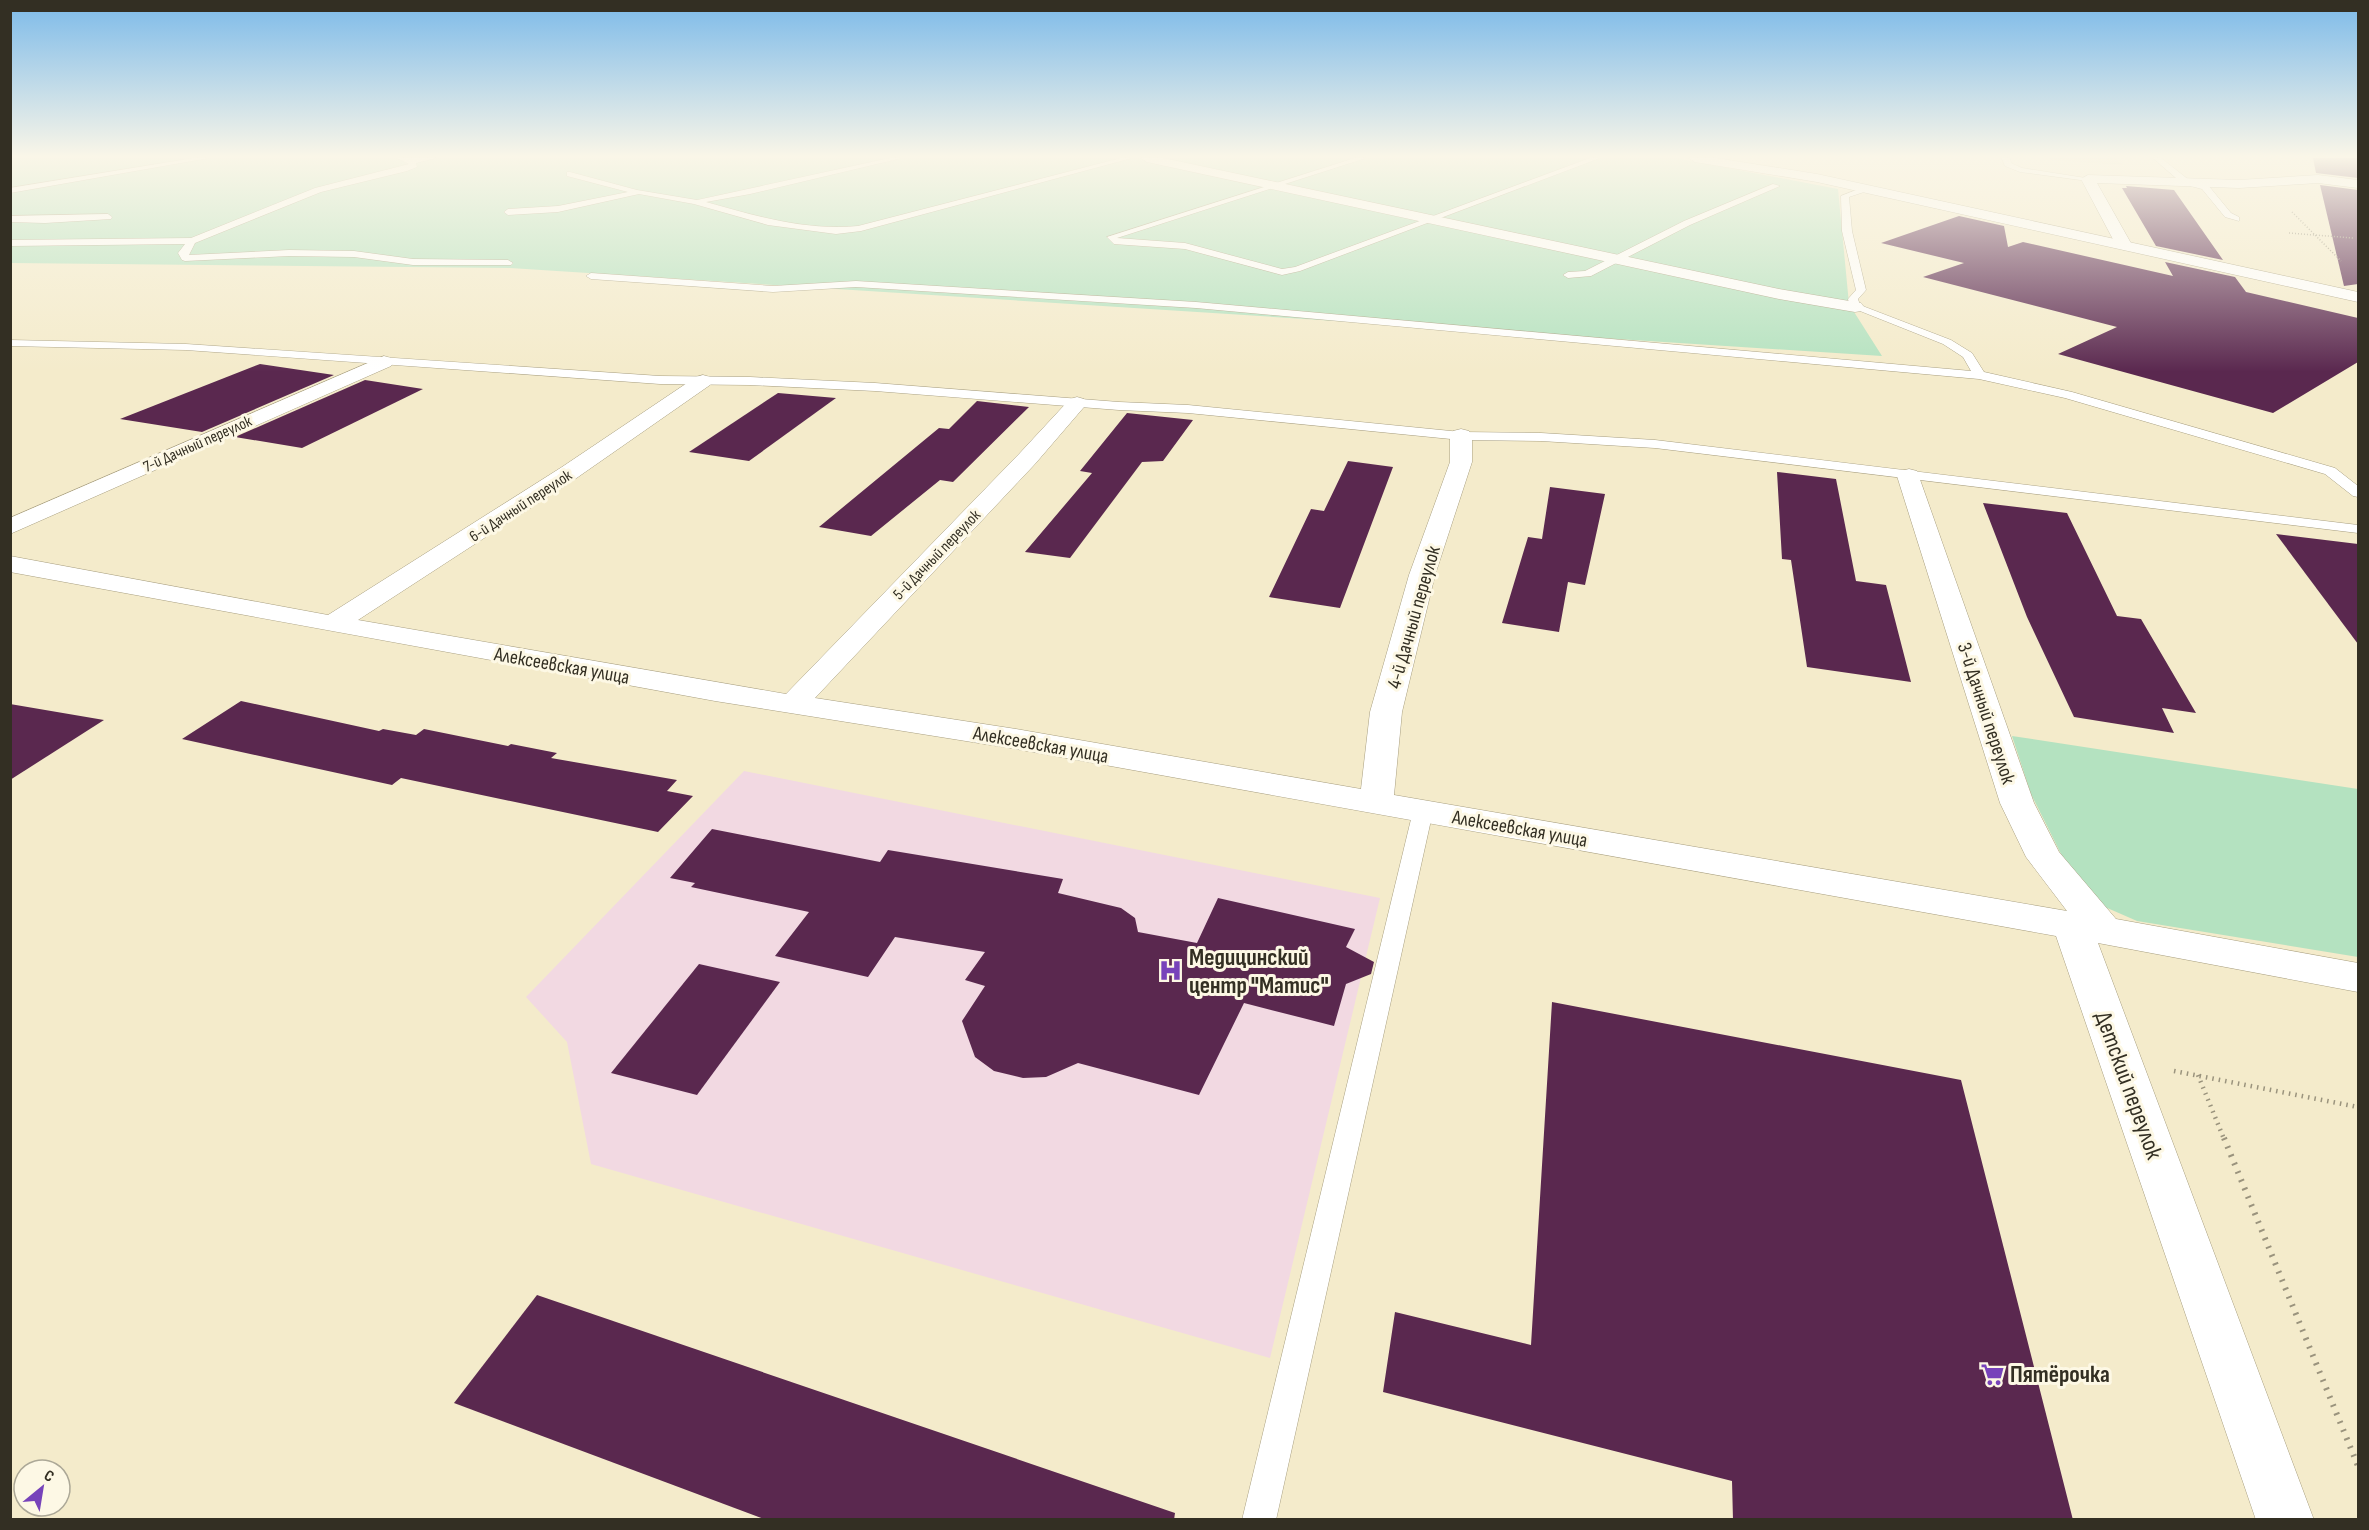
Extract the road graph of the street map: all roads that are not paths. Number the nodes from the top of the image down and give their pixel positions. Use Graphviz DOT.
graph roads {
  1 [pos="221,229"];
  2 [pos="821,229"];
  3 [pos="854,229"];
  4 [pos="1136,229"];
  5 [pos="1402,229"];
  6 [pos="1485,229"];
  7 [pos="1676,229"];
  8 [pos="1847,229"];
  9 [pos="2052,229"];
  10 [pos="2115,229"];
  11 [pos="192,241"];
  12 [pos="10,243"];
  13 [pos="2124,245"];
  14 [pos="1617,258"];
  15 [pos="508,263"];
  16 [pos="1568,275"];
  17 [pos="591,276"];
  18 [pos="2358,297"];
  19 [pos="1855,308"];
  20 [pos="10,343"];
  21 [pos="384,362"];
  22 [pos="1979,375"];
  23 [pos="703,381"];
  24 [pos="1077,403"];
  25 [pos="1461,436"];
  26 [pos="1909,476"];
  27 [pos="2358,493"];
  28 [pos="10,527"];
  29 [pos="2358,530"];
  30 [pos="10,564"];
  31 [pos="333,624"];
  32 [pos="794,704"];
  33 [pos="1377,802"];
  34 [pos="1423,811"];
  35 [pos="2087,927"];
  36 [pos="2358,977"];
  37 [pos="1258,1520"];
  38 [pos="2285,1520"];
  1 -- 11 [label="lane"];
  2 -- 3 [label="lane"];
  4 -- 5 [label="lane"];
  6 -- 14 [label="street"];
  7 -- 14 [label="lane"];
  8 -- 19 [label="lane"];
  9 -- 13 [label="street"];
  10 -- 13 [label="street"];
  11 -- 12 [label="lane"];
  11 -- 15 [label="lane"];
  13 -- 18 [label="street"];
  14 -- 16 [label="lane"];
  14 -- 19 [label="street"];
  17 -- 22 [label="lane"];
  19 -- 22 [label="lane"];
  20 -- 21 [label="lane"];
  21 -- 23 [label="lane"];
  21 -- 28 [label="street, 7-й Дачный переулок"];
  22 -- 27 [label="lane"];
  23 -- 24 [label="lane"];
  23 -- 31 [label="street, 6-й Дачный переулок"];
  24 -- 25 [label="lane"];
  24 -- 32 [label="street, 5-й Дачный переулок"];
  25 -- 26 [label="lane"];
  25 -- 33 [label="street, 4-й Дачный переулок"];
  26 -- 29 [label="lane"];
  26 -- 35 [label="street, 3-й Дачный переулок"];
  30 -- 31 [label="street, Алексеевская улица"];
  31 -- 32 [label="street, Алексеевская улица"];
  32 -- 33 [label="street, Алексеевская улица"];
  33 -- 34 [label="street, Алексеевская улица"];
  34 -- 35 [label="street, Алексеевская улица"];
  34 -- 37 [label="lane"];
  35 -- 36 [label="street"];
  35 -- 38 [label="street, Детский переулок"];
}
